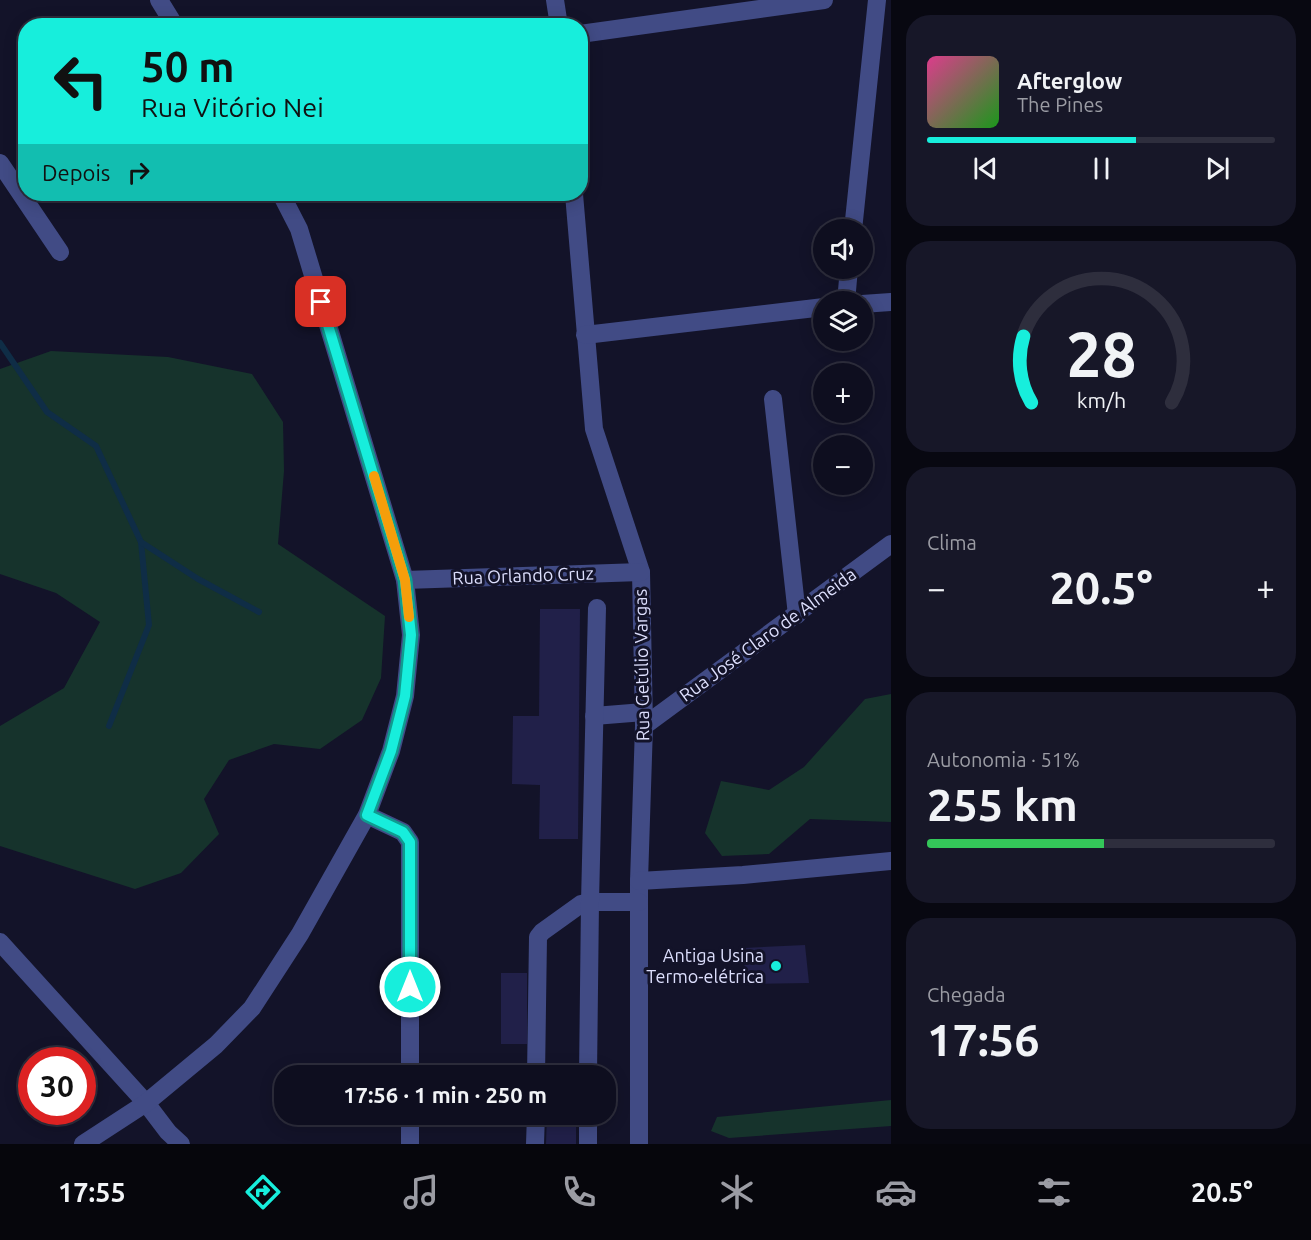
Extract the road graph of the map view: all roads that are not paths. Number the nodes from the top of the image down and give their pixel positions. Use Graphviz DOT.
graph roads {
  1 [pos="159,0"];
  2 [pos="555,0"];
  3 [pos="824,0"];
  4 [pos="877,0"];
  5 [pos="170,18"];
  6 [pos="558,18"];
  7 [pos="588,33"];
  8 [pos="0,163"];
  9 [pos="18,190"];
  10 [pos="26,201"];
  11 [pos="285,201"];
  12 [pos="574,201"];
  13 [pos="855,219"];
  14 [pos="60,252"];
  15 [pos="891,302"];
  16 [pos="873,303"];
  17 [pos="813,308"];
  18 [pos="585,335"];
  19 [pos="774,399"];
  20 [pos="891,544"];
  21 [pos="641,572"];
  22 [pos="405,580"];
  23 [pos="597,608"];
  24 [pos="796,615"];
  25 [pos="594,716"];
  26 [pos="644,719"];
  27 [pos="367,815"];
  28 [pos="891,861"];
  29 [pos="639,881"];
  30 [pos="590,902"];
  31 [pos="639,902"];
  32 [pos="0,942"];
  33 [pos="410,1065"];
  34 [pos="536,1065"];
  35 [pos="588,1065"];
  36 [pos="146,1103"];
  37 [pos="410,1125"];
  38 [pos="536,1125"];
  39 [pos="588,1125"];
  40 [pos="83,1144"];
  41 [pos="181,1144"];
  42 [pos="410,1144"];
  43 [pos="535,1144"];
  44 [pos="588,1144"];
  45 [pos="639,1144"];
  1 -- 5 [label="street"];
  2 -- 6 [label="street"];
  3 -- 7 [label="street"];
  4 -- 13 [label="street"];
  8 -- 9 [label="street"];
  10 -- 14 [label="street"];
  11 -- 22 [label="street"];
  12 -- 18 [label="street, Rua Getúlio Vargas"];
  15 -- 16 [label="street"];
  17 -- 18 [label="street"];
  18 -- 21 [label="street, Rua Getúlio Vargas"];
  19 -- 24 [label="street"];
  20 -- 24 [label="street, Rua José Claro de Almeida"];
  21 -- 22 [label="street, Rua Orlando Cruz"];
  21 -- 26 [label="street, Rua Getúlio Vargas"];
  22 -- 27 [label="street"];
  23 -- 25 [label="street"];
  24 -- 26 [label="street, Rua José Claro de Almeida"];
  25 -- 26 [label="street"];
  25 -- 30 [label="street"];
  26 -- 29 [label="street, Rua Getúlio Vargas"];
  27 -- 33 [label="street"];
  27 -- 36 [label="street"];
  28 -- 29 [label="street"];
  29 -- 31 [label="street, Rua Getúlio Vargas"];
  30 -- 31 [label="street"];
  30 -- 34 [label="street"];
  30 -- 35 [label="street"];
  31 -- 45 [label="street, Rua Getúlio Vargas"];
  32 -- 36 [label="street"];
  36 -- 40 [label="street"];
  36 -- 41 [label="street"];
  37 -- 42 [label="street"];
  38 -- 43 [label="street"];
  39 -- 44 [label="street"];
}
